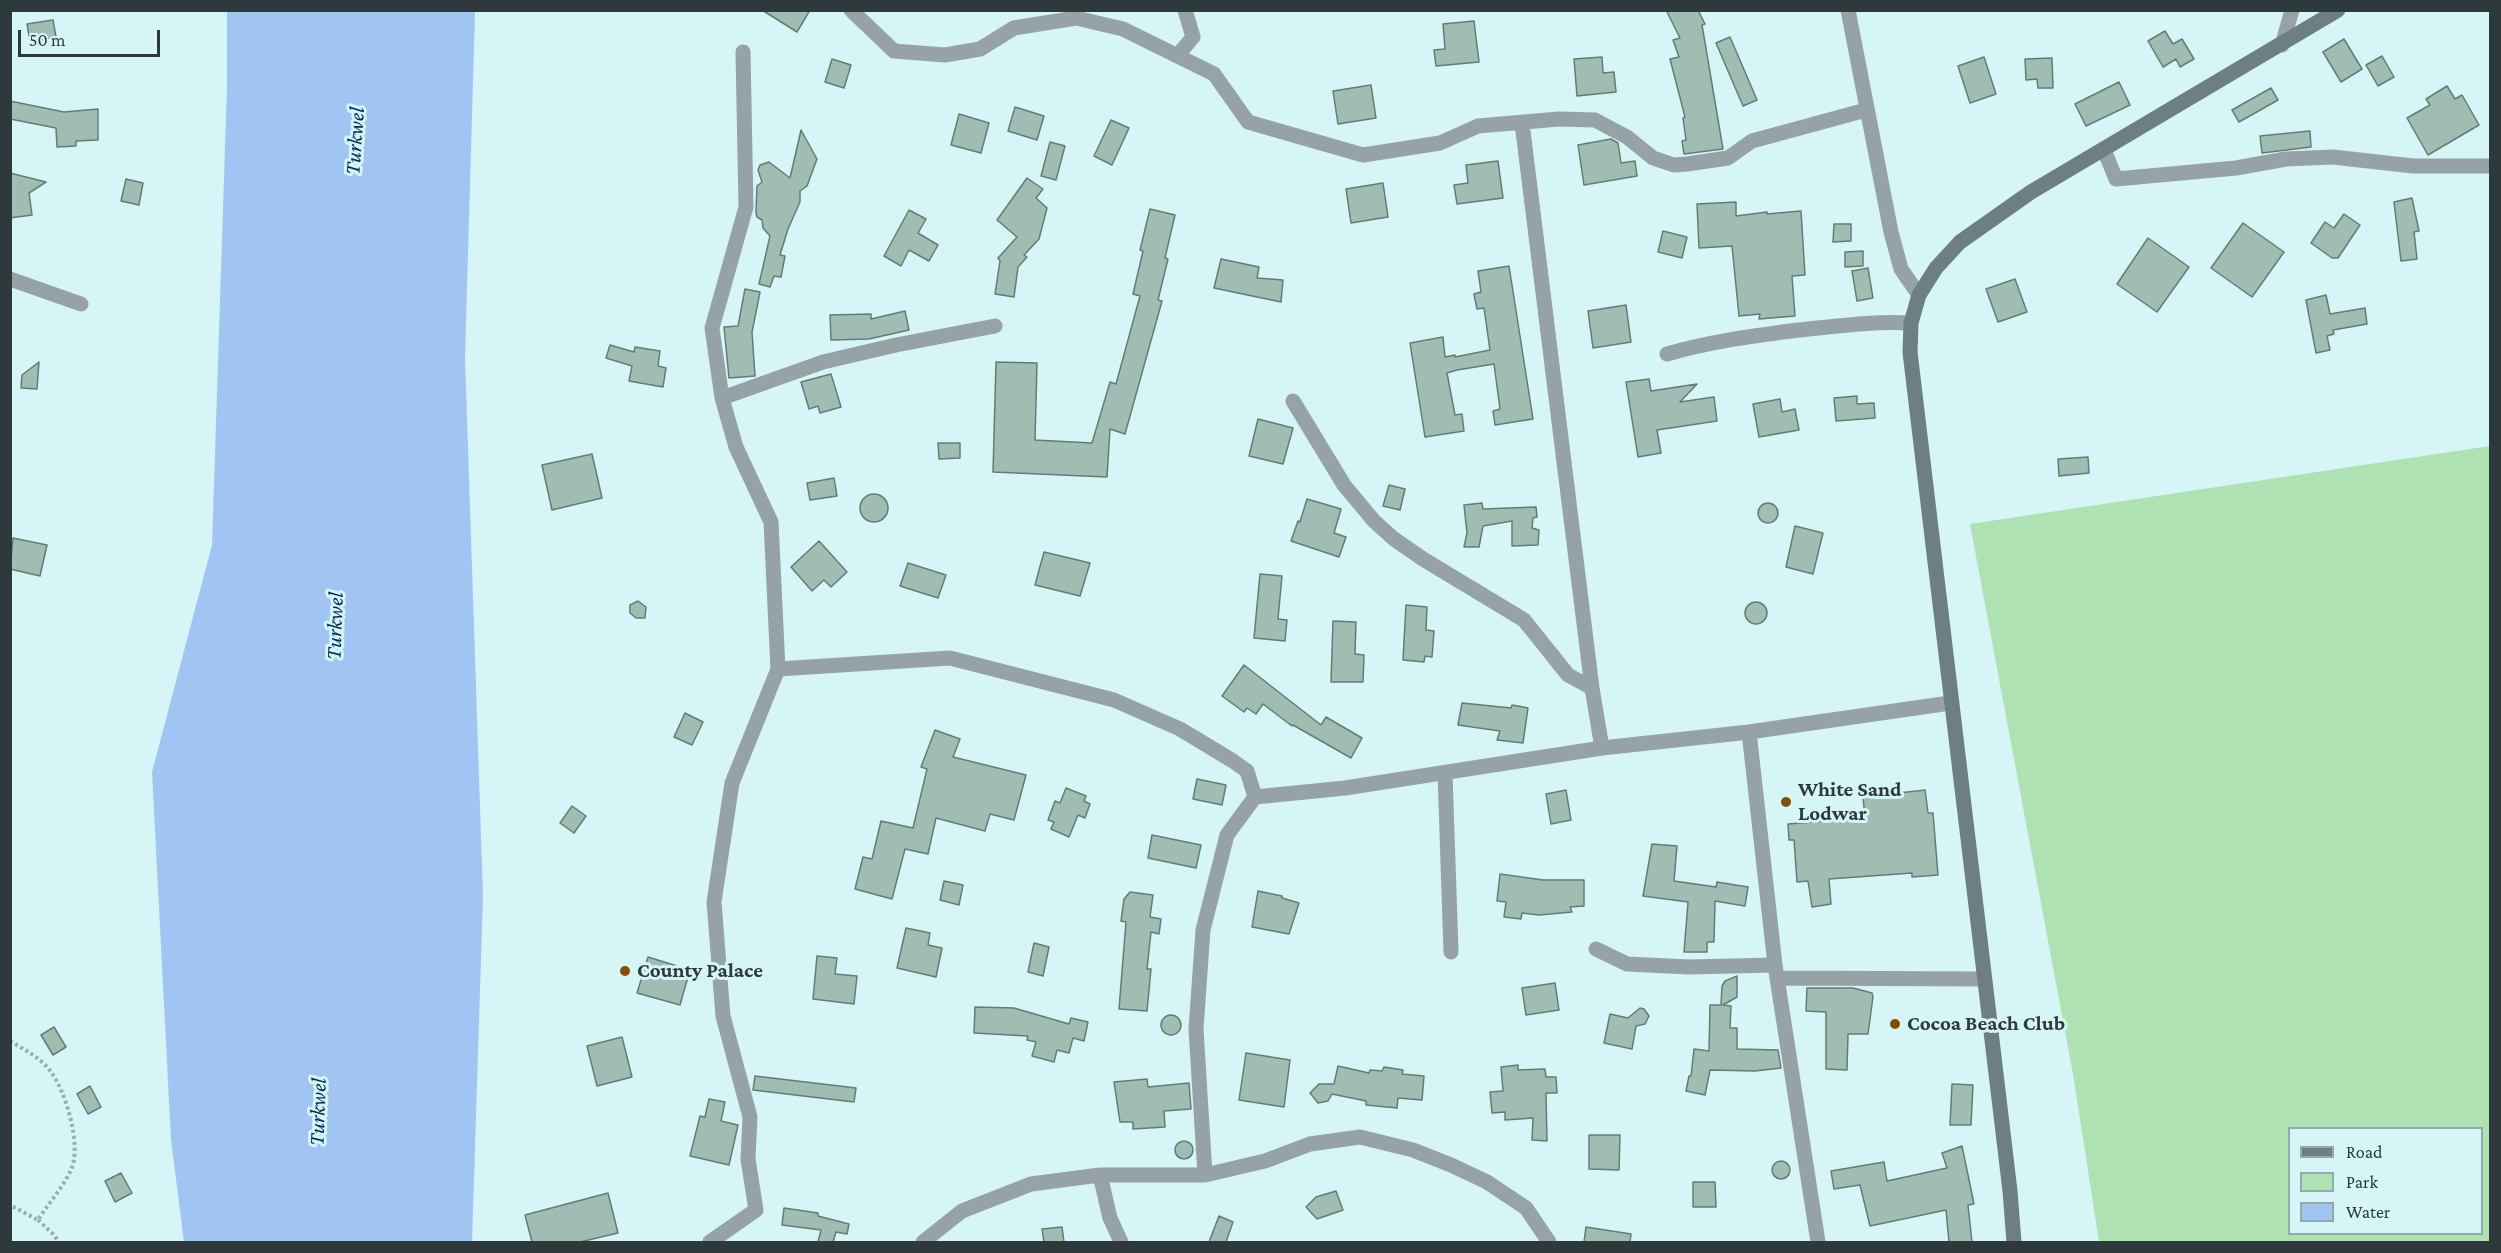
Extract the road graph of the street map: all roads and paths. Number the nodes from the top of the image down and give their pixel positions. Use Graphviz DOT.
graph roads {
  1 [pos="851,10"];
  2 [pos="1185,10"];
  3 [pos="1848,10"];
  4 [pos="2292,10"];
  5 [pos="2335,11"];
  6 [pos="2282,45"];
  7 [pos="743,52"];
  8 [pos="1177,56"];
  9 [pos="1866,110"];
  10 [pos="1522,123"];
  11 [pos="2104,150"];
  12 [pos="2490,165"];
  13 [pos="10,279"];
  14 [pos="1919,295"];
  15 [pos="81,304"];
  16 [pos="1911,323"];
  17 [pos="995,326"];
  18 [pos="1666,354"];
  19 [pos="722,398"];
  20 [pos="1293,401"];
  21 [pos="778,669"];
  22 [pos="1592,688"];
  23 [pos="1950,703"];
  24 [pos="1749,732"];
  25 [pos="1602,748"];
  26 [pos="1445,773"];
  27 [pos="1255,797"];
  28 [pos="1596,948"];
  29 [pos="1451,952"];
  30 [pos="1776,972"];
  31 [pos="1984,979"];
  32 [pos="10,1041"];
  33 [pos="1100,1174"];
  34 [pos="1205,1175"];
  35 [pos="10,1205"];
  36 [pos="38,1220"];
  37 [pos="59,1242"];
  38 [pos="710,1242"];
  39 [pos="923,1242"];
  40 [pos="1121,1242"];
  41 [pos="1549,1242"];
  42 [pos="1818,1242"];
  43 [pos="2014,1242"];
  1 -- 8 [label="street"];
  2 -- 8 [label="street"];
  3 -- 9 [label="street"];
  4 -- 6 [label="street"];
  5 -- 6 [label="street"];
  6 -- 11 [label="street"];
  7 -- 19 [label="street"];
  8 -- 10 [label="street"];
  9 -- 10 [label="street"];
  9 -- 14 [label="street"];
  10 -- 22 [label="street"];
  11 -- 12 [label="street"];
  11 -- 14 [label="street"];
  13 -- 15 [label="street"];
  14 -- 16 [label="street"];
  16 -- 18 [label="street"];
  16 -- 23 [label="street"];
  17 -- 19 [label="street"];
  19 -- 21 [label="street"];
  20 -- 22 [label="street"];
  21 -- 27 [label="street"];
  21 -- 38 [label="street"];
  22 -- 25 [label="street"];
  23 -- 24 [label="street"];
  23 -- 31 [label="street"];
  24 -- 25 [label="street"];
  24 -- 30 [label="street"];
  25 -- 26 [label="street"];
  26 -- 27 [label="street"];
  26 -- 29 [label="street"];
  27 -- 34 [label="street"];
  28 -- 30 [label="street"];
  30 -- 31 [label="street"];
  30 -- 42 [label="street"];
  31 -- 43 [label="street"];
  32 -- 36 [label="path"];
  33 -- 34 [label="street"];
  33 -- 39 [label="street"];
  33 -- 40 [label="street"];
  34 -- 41 [label="street"];
  35 -- 36 [label="path"];
  36 -- 37 [label="path"];
}
